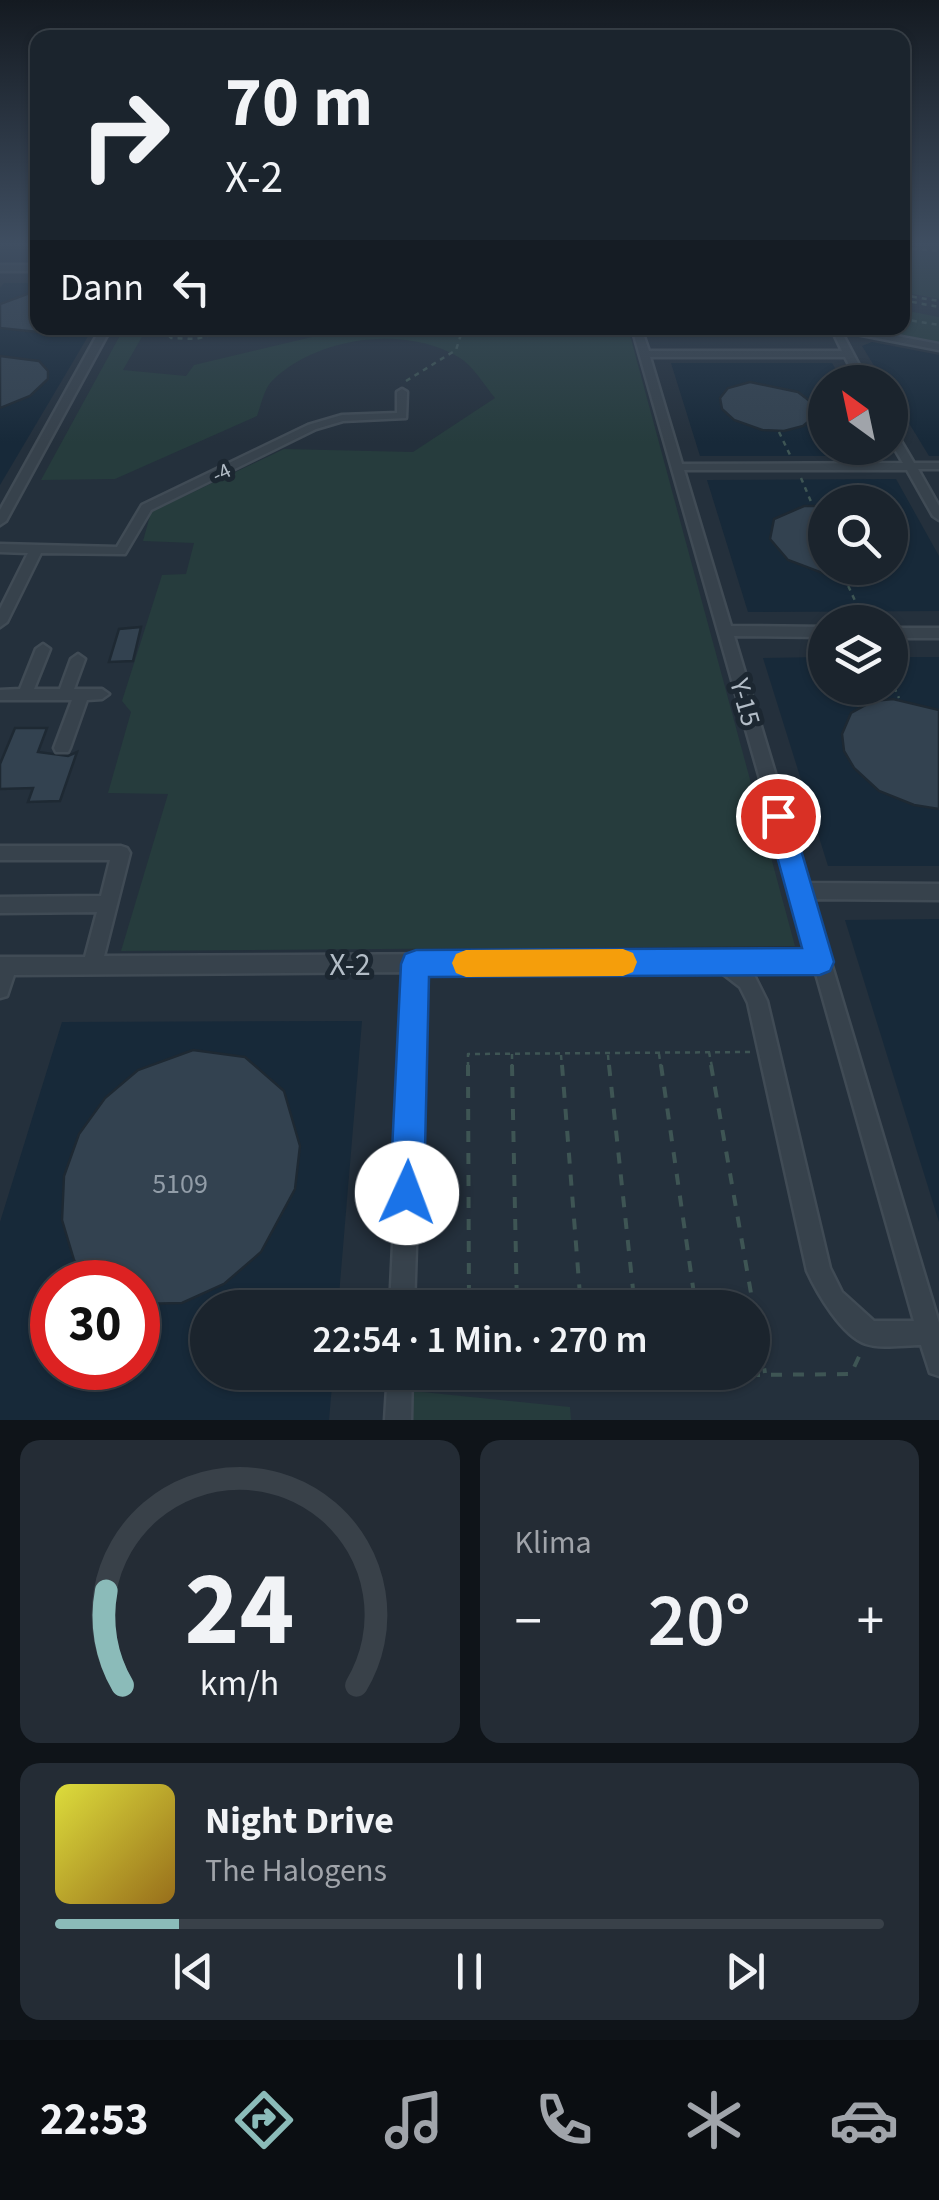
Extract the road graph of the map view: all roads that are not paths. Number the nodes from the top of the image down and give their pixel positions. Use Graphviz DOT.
graph roads {
  1 [pos="102,335"];
  2 [pos="639,335"];
  3 [pos="840,335"];
  4 [pos="877,335"];
  5 [pos="939,346"];
  6 [pos="644,354"];
  7 [pos="847,354"];
  8 [pos="853,365"];
  9 [pos="402,392"];
  10 [pos="908,462"];
  11 [pos="910,466"];
  12 [pos="939,466"];
  13 [pos="678,467"];
  14 [pos="939,516"];
  15 [pos="0,521"];
  16 [pos="37,548"];
  17 [pos="2,552"];
  18 [pos="0,622"];
  19 [pos="726,631"];
  20 [pos="808,632"];
  21 [pos="908,632"];
  22 [pos="939,633"];
  23 [pos="42,648"];
  24 [pos="78,659"];
  25 [pos="0,694"];
  26 [pos="24,694"];
  27 [pos="74,694"];
  28 [pos="102,694"];
  29 [pos="62,748"];
  30 [pos="0,853"];
  31 [pos="800,891"];
  32 [pos="939,892"];
  33 [pos="108,904"];
  34 [pos="0,905"];
  35 [pos="720,962"];
  36 [pos="820,962"];
  37 [pos="416,964"];
  38 [pos="92,965"];
  39 [pos="4,966"];
  40 [pos="0,989"];
  41 [pos="403,1290"];
  42 [pos="934,1333"];
  43 [pos="939,1364"];
  44 [pos="399,1390"];
  45 [pos="398,1420"];
  1 -- 15 [label="street"];
  2 -- 6 [label="street, Y-15"];
  3 -- 7 [label="street"];
  4 -- 5 [label="street"];
  6 -- 7 [label="street"];
  6 -- 13 [label="street, Y-15"];
  7 -- 8 [label="street"];
  9 -- 16 [label="street, -4"];
  10 -- 11 [label="street"];
  11 -- 12 [label="street"];
  11 -- 13 [label="street"];
  11 -- 14 [label="street"];
  13 -- 19 [label="street, Y-15"];
  16 -- 17 [label="street"];
  16 -- 18 [label="street"];
  19 -- 20 [label="street"];
  19 -- 31 [label="street, Y-15"];
  21 -- 22 [label="street"];
  23 -- 26 [label="street"];
  24 -- 27 [label="street"];
  25 -- 26 [label="street"];
  26 -- 27 [label="street"];
  27 -- 28 [label="street"];
  27 -- 29 [label="street"];
  30 -- 33 [label="street"];
  31 -- 32 [label="street"];
  31 -- 36 [label="street, Y-15"];
  33 -- 34 [label="street"];
  33 -- 38 [label="street"];
  35 -- 36 [label="street, X-2"];
  35 -- 37 [label="street, X-2"];
  35 -- 42 [label="street"];
  36 -- 42 [label="street, Y-15"];
  37 -- 38 [label="street, X-2"];
  37 -- 41 [label="street"];
  38 -- 39 [label="street, X-2"];
  39 -- 40 [label="street"];
  42 -- 43 [label="street, Y-15"];
  44 -- 45 [label="street"];
}
